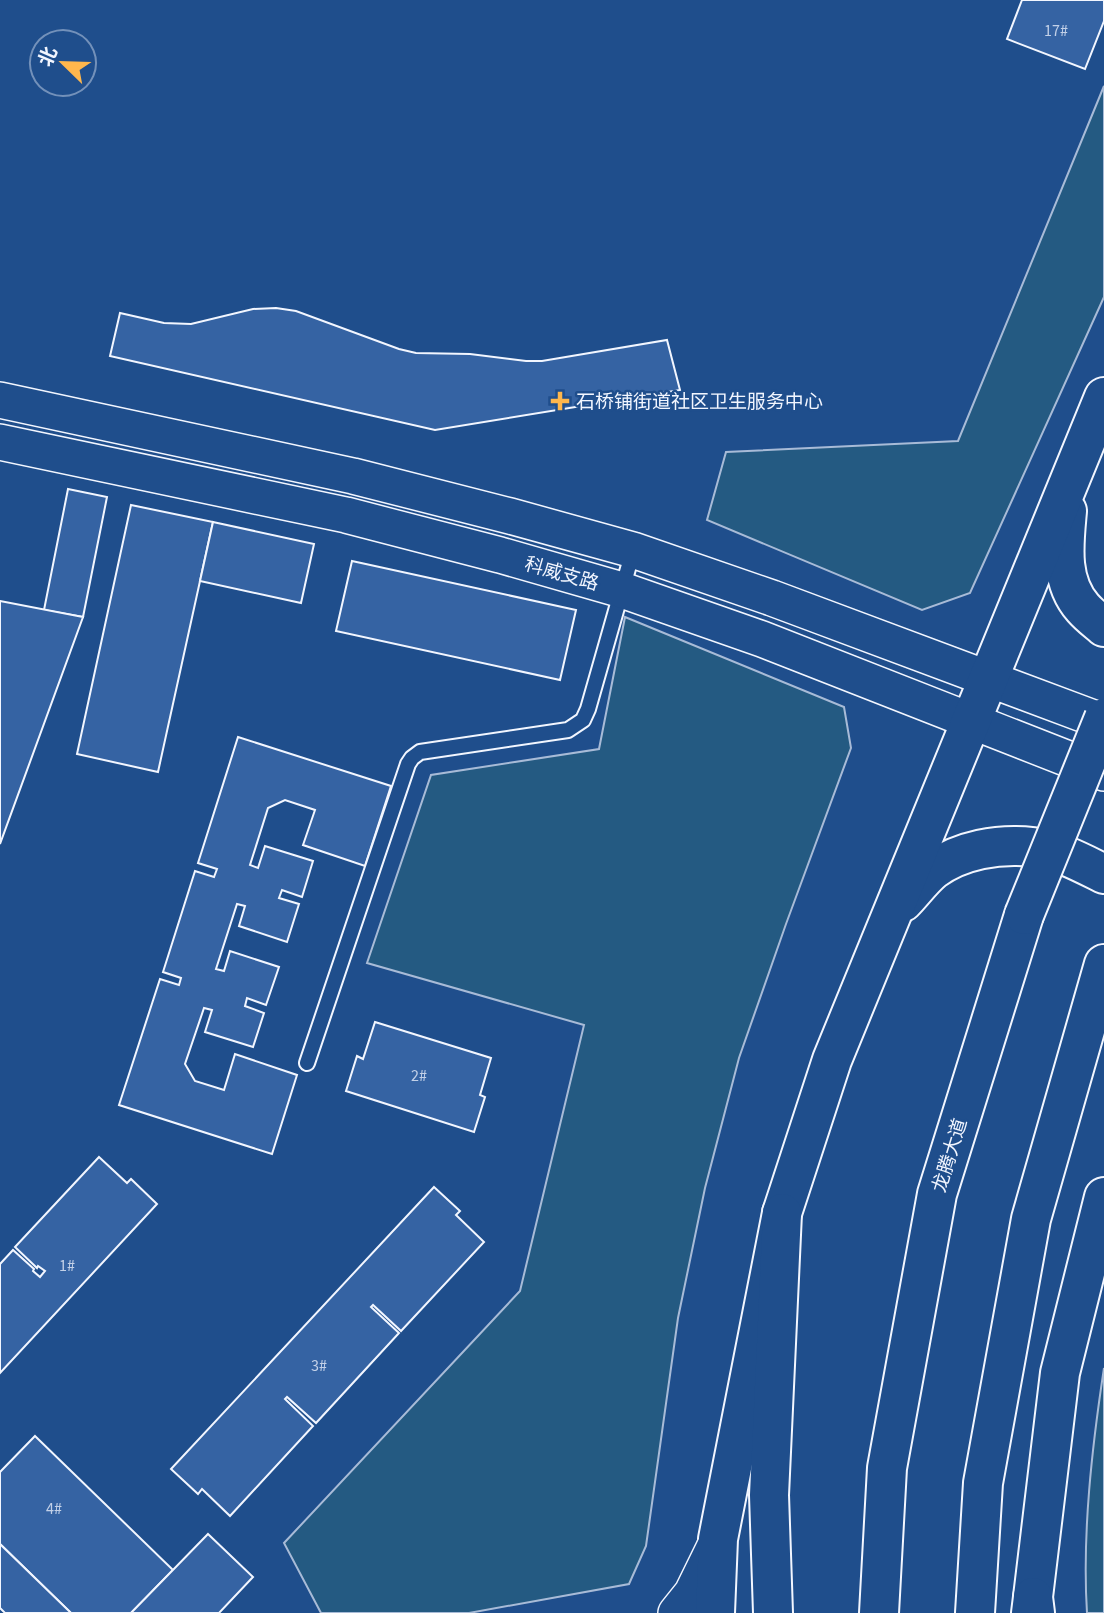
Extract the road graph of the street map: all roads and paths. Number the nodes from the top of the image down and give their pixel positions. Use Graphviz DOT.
graph roads {
  1 [pos="1104,397"];
  2 [pos="0,400"];
  3 [pos="0,442"];
  4 [pos="1069,484"];
  5 [pos="633,551"];
  6 [pos="622,590"];
  7 [pos="1104,627"];
  8 [pos="988,678"];
  9 [pos="1104,720"];
  10 [pos="972,722"];
  11 [pos="1104,773"];
  12 [pos="1104,874"];
  13 [pos="893,912"];
  14 [pos="1104,964"];
  15 [pos="307,1063"];
  16 [pos="1104,1197"];
  17 [pos="782,1213"];
  18 [pos="719,1539"];
  19 [pos="1033,1608"];
  20 [pos="676,1613"];
  21 [pos="715,1613"];
  22 [pos="774,1613"];
  23 [pos="879,1613"];
  24 [pos="975,1613"];
  1 -- 4 [label="main road"];
  2 -- 5 [label="street"];
  3 -- 6 [label="street, 科威支路"];
  4 -- 7 [label="main road"];
  4 -- 8 [label="main road"];
  5 -- 6 [label="lane"];
  5 -- 8 [label="street"];
  6 -- 10 [label="street, 科威支路"];
  6 -- 15 [label="lane"];
  8 -- 9 [label="street"];
  8 -- 10 [label="main road"];
  9 -- 23 [label="main road, 龙腾大道, bridge"];
  10 -- 11 [label="street, 科威支路"];
  10 -- 13 [label="main road"];
  12 -- 13 [label="main road"];
  13 -- 17 [label="main road"];
  14 -- 24 [label="main road"];
  16 -- 19 [label="main road"];
  17 -- 18 [label="main road"];
  17 -- 22 [label="main road"];
  18 -- 20 [label="street"];
  18 -- 21 [label="main road"];
}
